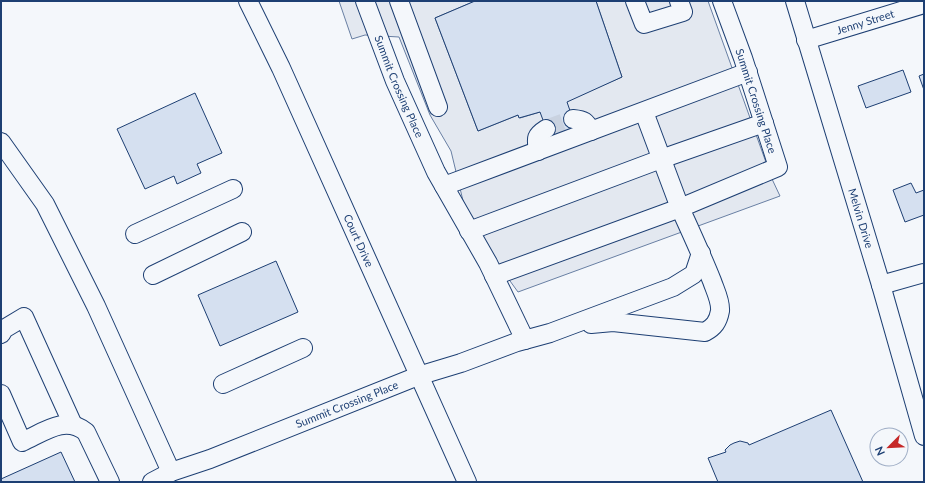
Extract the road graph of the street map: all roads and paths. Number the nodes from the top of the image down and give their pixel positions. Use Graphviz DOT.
graph roads {
  1 [pos="248,1"];
  2 [pos="364,1"];
  3 [pos="399,1"];
  4 [pos="635,1"];
  5 [pos="679,1"];
  6 [pos="722,1"];
  7 [pos="795,1"];
  8 [pos="924,4"];
  9 [pos="806,40"];
  10 [pos="748,72"];
  11 [pos="438,107"];
  12 [pos="644,112"];
  13 [pos="573,119"];
  14 [pos="764,123"];
  15 [pos="546,129"];
  16 [pos="591,131"];
  17 [pos="1,142"];
  18 [pos="538,151"];
  19 [pos="661,159"];
  20 [pos="444,186"];
  21 [pos="233,190"];
  22 [pos="680,208"];
  23 [pos="469,230"];
  24 [pos="242,232"];
  25 [pos="135,234"];
  26 [pos="701,253"];
  27 [pos="924,273"];
  28 [pos="154,275"];
  29 [pos="494,276"];
  30 [pos="881,285"];
  31 [pos="564,327"];
  32 [pos="1,334"];
  33 [pos="525,340"];
  34 [pos="302,348"];
  35 [pos="418,376"];
  36 [pos="223,384"];
  37 [pos="1,394"];
  38 [pos="73,425"];
  39 [pos="924,436"];
  40 [pos="171,472"];
  41 [pos="110,482"];
  42 [pos="152,482"];
  43 [pos="467,482"];
  1 -- 35 [label="street, Court Drive"];
  2 -- 20 [label="street, Summit Crossing Place"];
  3 -- 11 [label="street"];
  4 -- 5 [label="street"];
  6 -- 10 [label="street, Summit Crossing Place"];
  7 -- 9 [label="street, Melvin Drive"];
  8 -- 9 [label="street, Jenny Street"];
  9 -- 30 [label="street, Melvin Drive"];
  10 -- 12 [label="street"];
  10 -- 14 [label="street, Summit Crossing Place"];
  12 -- 16 [label="street"];
  12 -- 19 [label="street"];
  13 -- 16 [label="street"];
  14 -- 19 [label="street"];
  14 -- 22 [label="street, Summit Crossing Place"];
  15 -- 18 [label="street"];
  16 -- 18 [label="street"];
  17 -- 40 [label="street"];
  18 -- 20 [label="street"];
  19 -- 22 [label="street"];
  19 -- 23 [label="street"];
  20 -- 23 [label="street, Summit Crossing Place"];
  21 -- 25 [label="street"];
  22 -- 26 [label="street, Summit Crossing Place"];
  22 -- 29 [label="street"];
  23 -- 29 [label="street, Summit Crossing Place"];
  24 -- 28 [label="street"];
  26 -- 31 [label="street, Summit Crossing Place"];
  26 -- 31 [label="street, Summit Crossing Place"];
  27 -- 30 [label="street"];
  29 -- 33 [label="street, Summit Crossing Place"];
  30 -- 39 [label="street, Melvin Drive"];
  31 -- 33 [label="street, Summit Crossing Place"];
  32 -- 38 [label="street"];
  33 -- 35 [label="street, Summit Crossing Place"];
  34 -- 36 [label="street"];
  35 -- 40 [label="street, Summit Crossing Place"];
  35 -- 43 [label="street, Court Drive"];
  37 -- 38 [label="street"];
  38 -- 41 [label="street"];
  40 -- 42 [label="street, Summit Crossing Place"];
}
